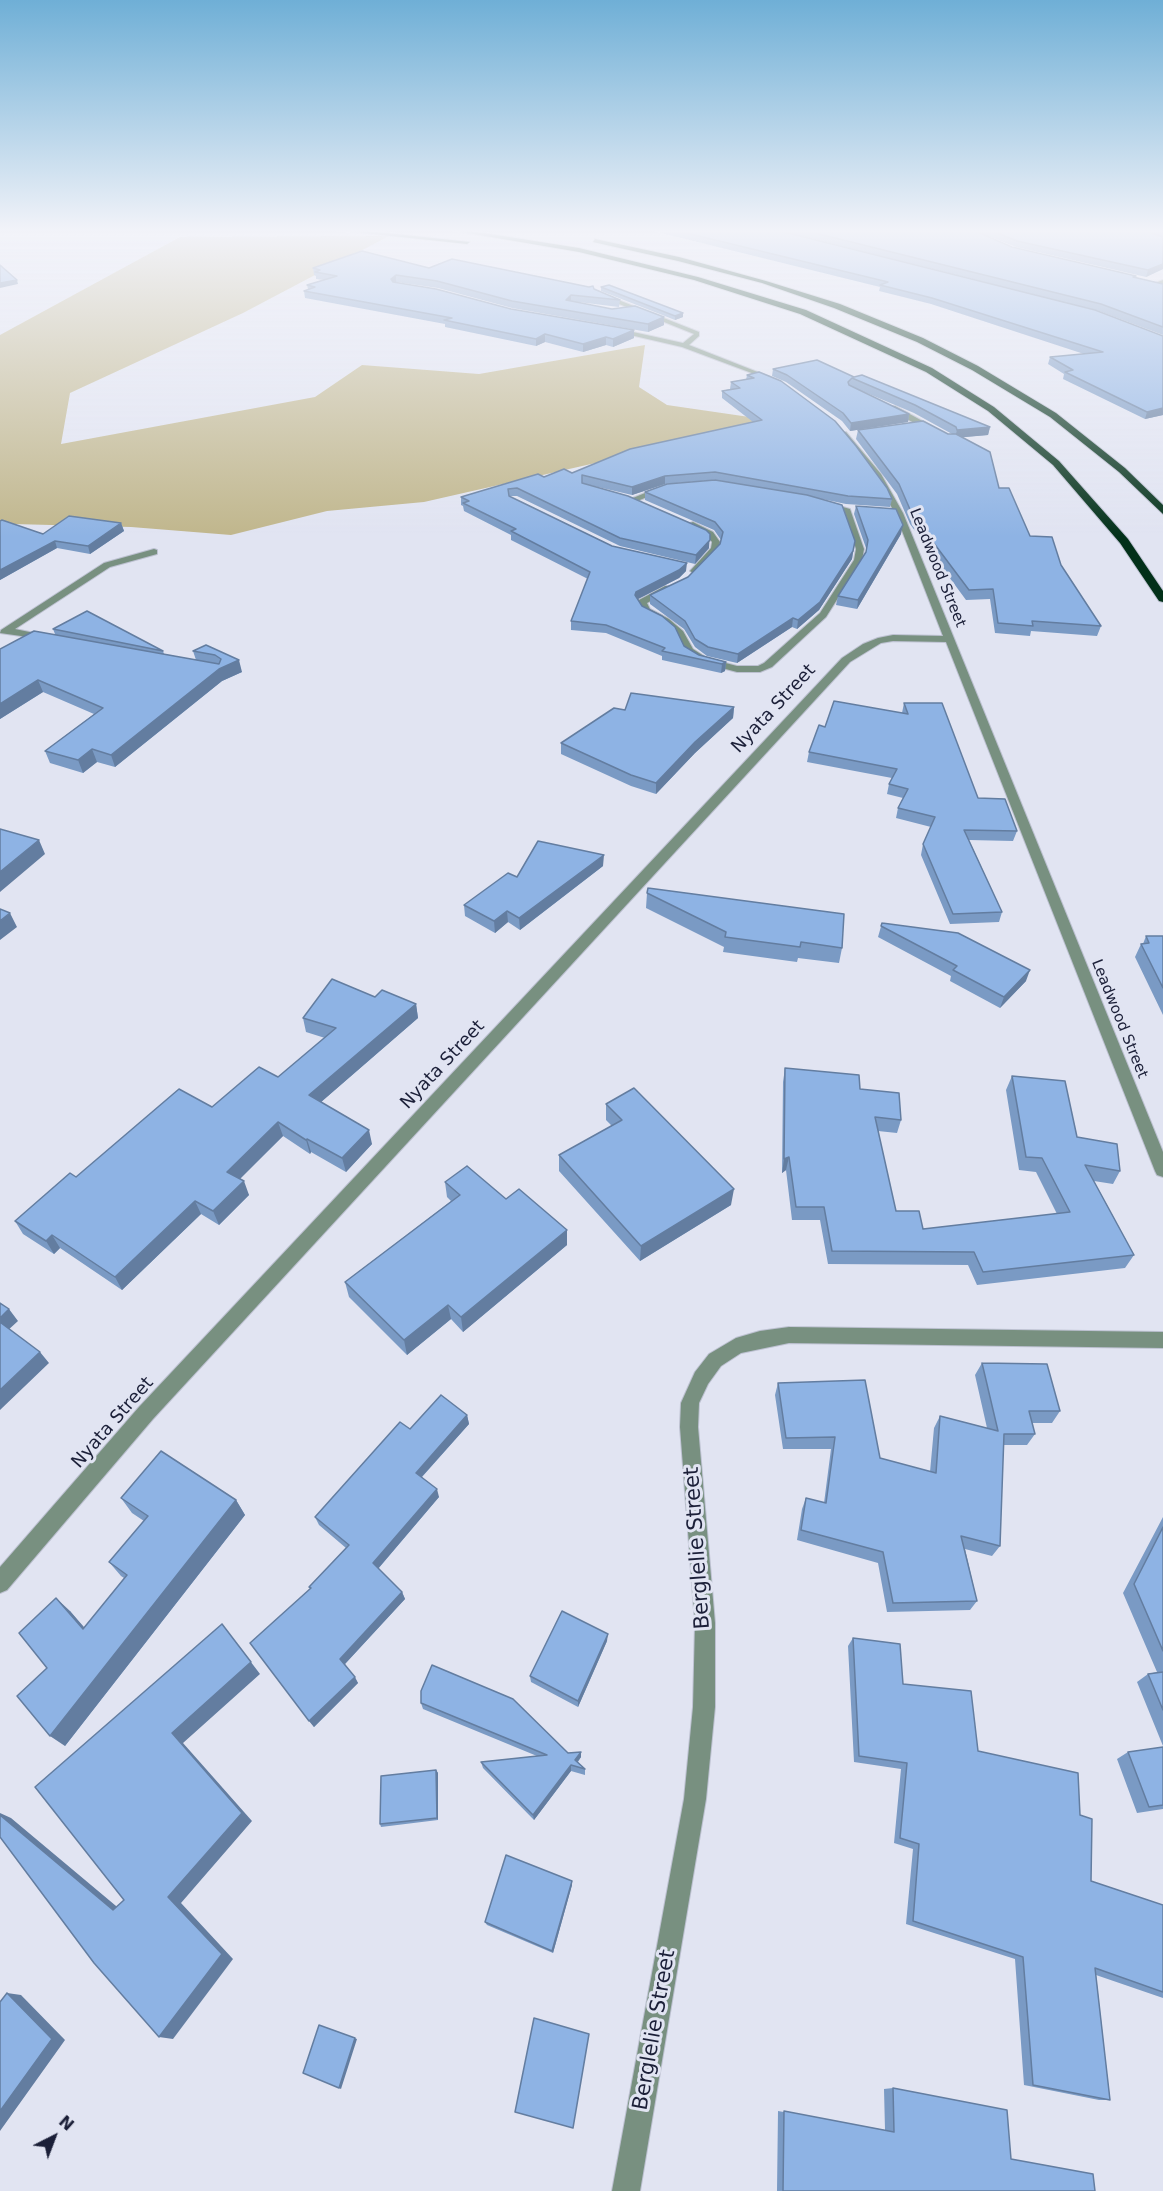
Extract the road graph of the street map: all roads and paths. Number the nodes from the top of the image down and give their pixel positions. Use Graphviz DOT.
graph roads {
  1 [pos="629,332"];
  2 [pos="695,332"];
  3 [pos="850,332"];
  4 [pos="898,332"];
  5 [pos="684,345"];
  6 [pos="783,385"];
  7 [pos="880,403"];
  8 [pos="924,424"];
  9 [pos="838,425"];
  10 [pos="913,426"];
  11 [pos="858,434"];
  12 [pos="942,434"];
  13 [pos="847,435"];
  14 [pos="674,487"];
  15 [pos="651,508"];
  16 [pos="856,510"];
  17 [pos="1163,511"];
  18 [pos="680,520"];
  19 [pos="154,552"];
  20 [pos="692,570"];
  21 [pos="674,585"];
  22 [pos="1163,598"];
  23 [pos="4,632"];
  24 [pos="54,639"];
  25 [pos="950,639"];
  26 [pos="1163,1171"];
  27 [pos="1163,1340"];
  28 [pos="0,1583"];
  29 [pos="626,2191"];
  1 -- 5 [label="street"];
  2 -- 5 [label="street"];
  3 -- 22 [label="highway"];
  4 -- 17 [label="highway"];
  5 -- 6 [label="street"];
  7 -- 8 [label="street"];
  8 -- 10 [label="street"];
  8 -- 12 [label="street"];
  9 -- 13 [label="street, Leadwood Street"];
  11 -- 13 [label="street"];
  13 -- 25 [label="street, Leadwood Street"];
  14 -- 15 [label="street"];
  16 -- 21 [label="street"];
  18 -- 20 [label="street"];
  19 -- 23 [label="street"];
  23 -- 24 [label="street"];
  25 -- 26 [label="street, Leadwood Street"];
  25 -- 28 [label="street, Nyata Street"];
  27 -- 29 [label="street, Berglelie Street"];
}
